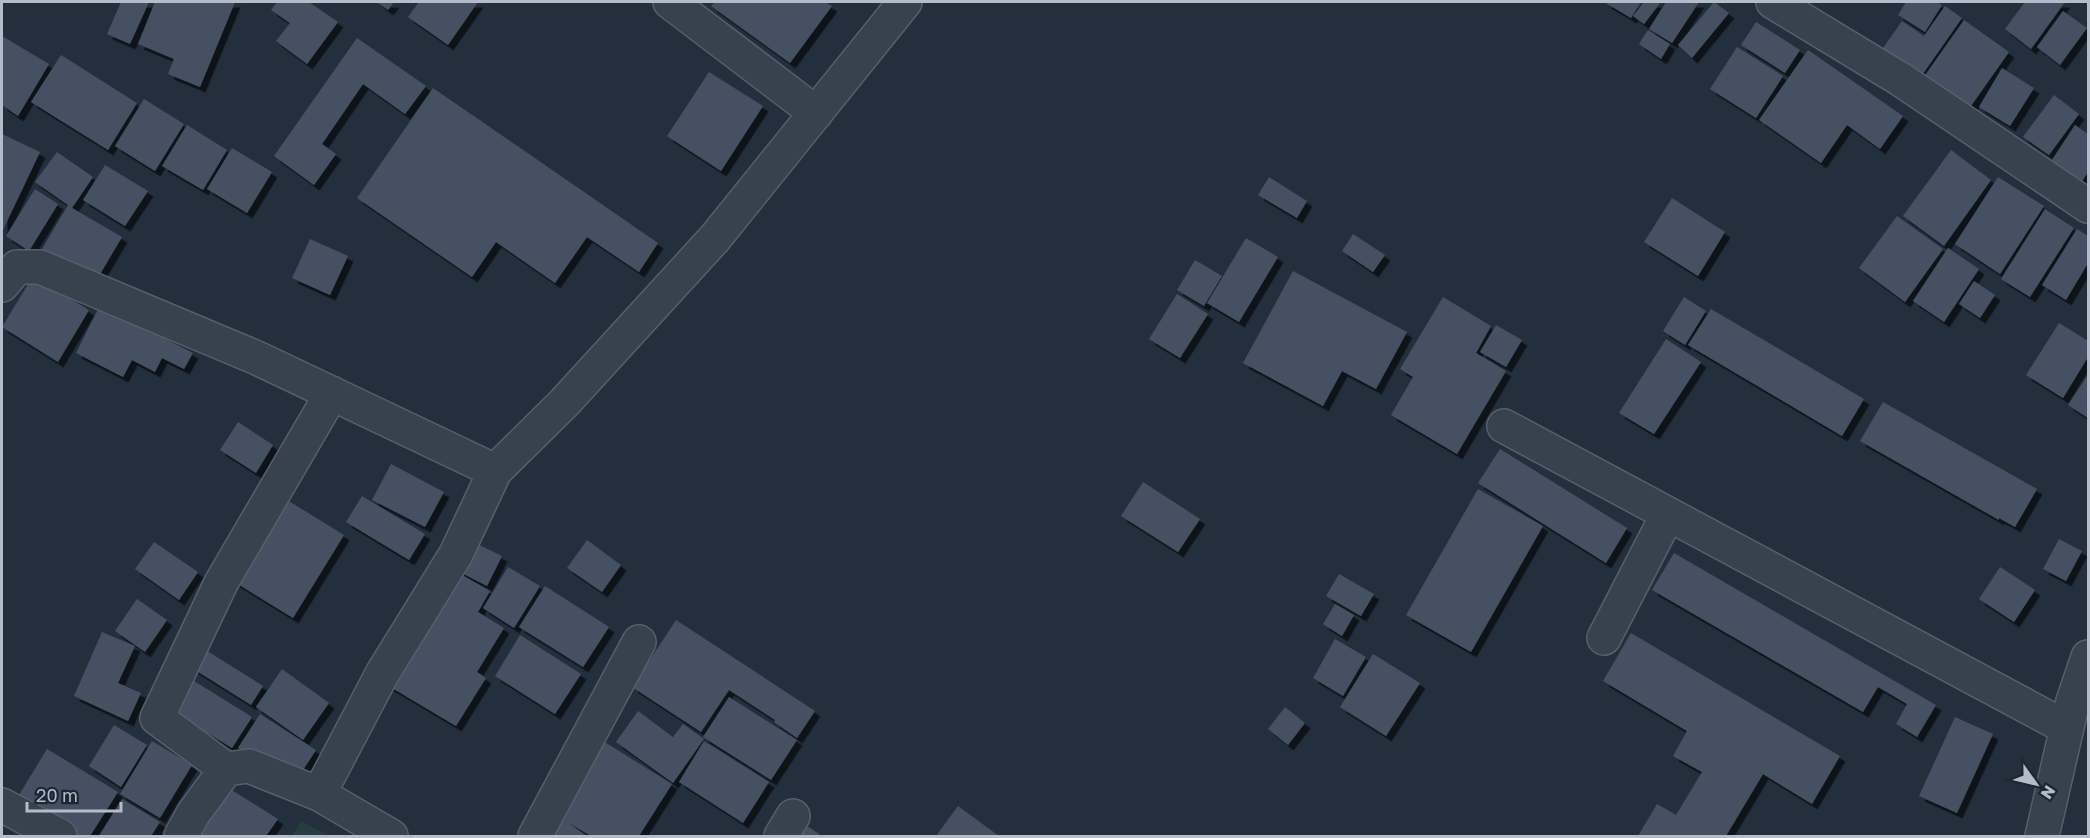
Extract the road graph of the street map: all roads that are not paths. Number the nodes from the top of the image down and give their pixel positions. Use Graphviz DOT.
graph roads {
  1 [pos="670,2"];
  2 [pos="905,2"];
  3 [pos="1773,2"];
  4 [pos="816,113"];
  5 [pos="2088,206"];
  6 [pos="7,269"];
  7 [pos="332,393"];
  8 [pos="1504,426"];
  9 [pos="495,471"];
  10 [pos="1668,514"];
  11 [pos="1604,638"];
  12 [pos="639,642"];
  13 [pos="2088,657"];
  14 [pos="2067,728"];
  15 [pos="226,769"];
  16 [pos="319,794"];
  17 [pos="2,805"];
  18 [pos="60,837"];
  19 [pos="181,837"];
  20 [pos="391,837"];
  21 [pos="535,837"];
  22 [pos="2042,837"];
  1 -- 4 [label="street"];
  2 -- 4 [label="street"];
  3 -- 5 [label="street"];
  4 -- 9 [label="street"];
  6 -- 7 [label="street"];
  7 -- 9 [label="street"];
  7 -- 15 [label="street"];
  8 -- 10 [label="street"];
  9 -- 16 [label="street"];
  10 -- 11 [label="street"];
  10 -- 14 [label="street"];
  12 -- 21 [label="street"];
  13 -- 14 [label="street"];
  14 -- 22 [label="street"];
  15 -- 16 [label="street"];
  15 -- 19 [label="street"];
  16 -- 20 [label="street"];
  17 -- 18 [label="street"];
}
